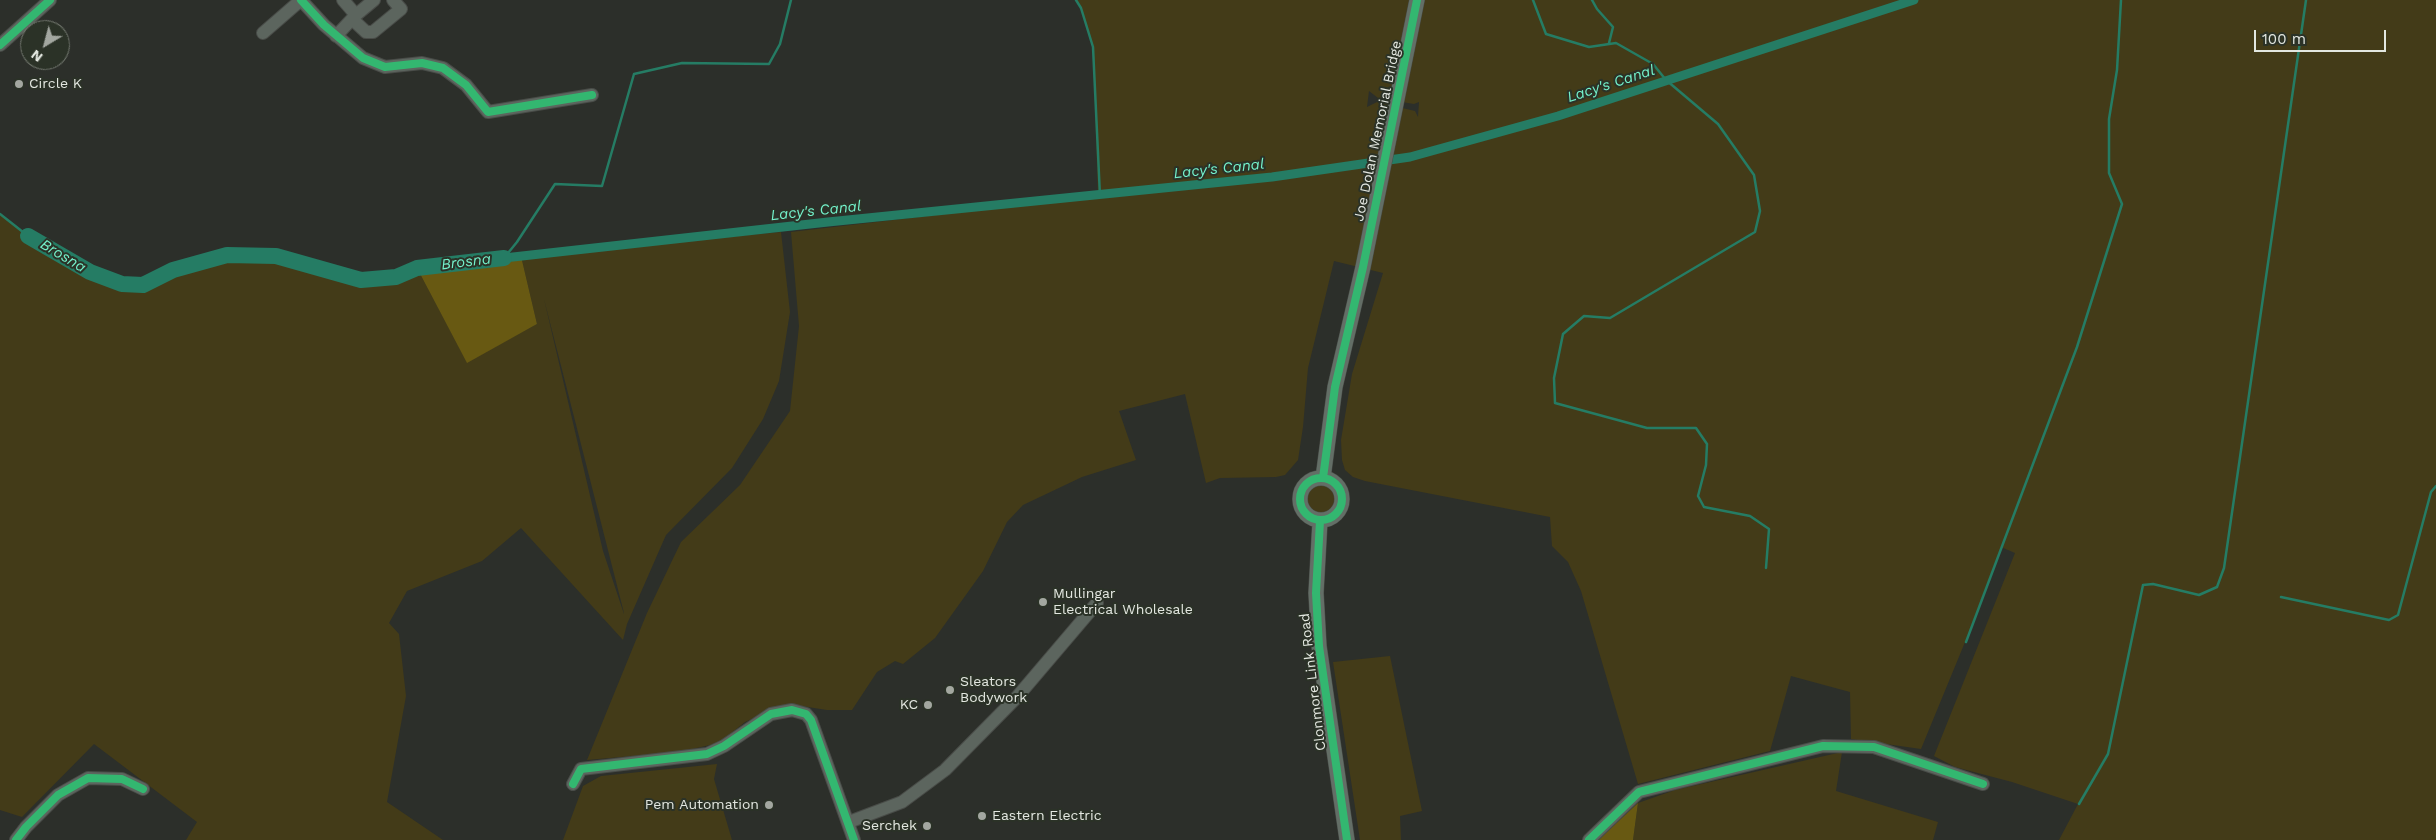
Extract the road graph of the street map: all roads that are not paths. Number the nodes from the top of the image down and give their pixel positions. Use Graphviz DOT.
graph roads {
  1 [pos="50,0"];
  2 [pos="301,0"];
  3 [pos="343,0"];
  4 [pos="374,0"];
  5 [pos="393,0"];
  6 [pos="1418,0"];
  7 [pos="263,33"];
  8 [pos="336,36"];
  9 [pos="0,45"];
  10 [pos="592,95"];
  11 [pos="1323,478"];
  12 [pos="1320,521"];
  13 [pos="1098,602"];
  14 [pos="573,784"];
  15 [pos="1982,784"];
  16 [pos="143,790"];
  17 [pos="849,822"];
  18 [pos="16,840"];
  19 [pos="854,840"];
  20 [pos="1347,840"];
  21 [pos="1589,840"];
  1 -- 9 [label="street"];
  2 -- 7 [label="street"];
  2 -- 8 [label="street"];
  3 -- 4 [label="street"];
  5 -- 8 [label="street"];
  6 -- 11 [label="main road, Joe Dolan Memorial Bridge"];
  8 -- 10 [label="street"];
  11 -- 12 [label="main road"];
  11 -- 12 [label="main road"];
  12 -- 20 [label="main road, Clonmore Link Road"];
  13 -- 17 [label="street"];
  14 -- 17 [label="street"];
  15 -- 21 [label="street"];
  16 -- 18 [label="street"];
  17 -- 19 [label="street"];
}
